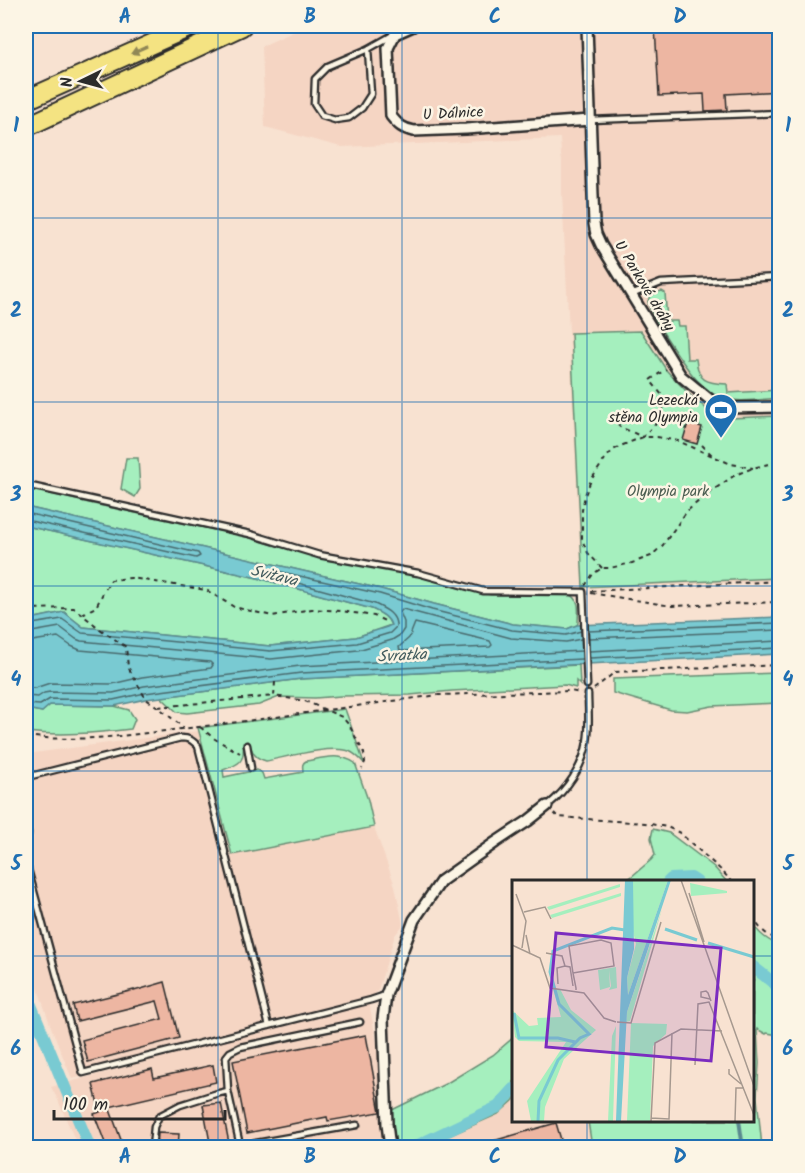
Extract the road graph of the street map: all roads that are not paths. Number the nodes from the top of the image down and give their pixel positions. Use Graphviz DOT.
graph roads {
  1 [pos="192,26"];
  2 [pos="242,26"];
  3 [pos="413,26"];
  4 [pos="587,26"];
  5 [pos="395,34"];
  6 [pos="368,49"];
  7 [pos="26,100"];
  8 [pos="780,113"];
  9 [pos="590,120"];
  10 [pos="26,127"];
  11 [pos="780,278"];
  12 [pos="631,295"];
  13 [pos="780,407"];
  14 [pos="26,484"];
  15 [pos="587,685"];
  16 [pos="588,694"];
  17 [pos="247,745"];
  18 [pos="251,768"];
  19 [pos="26,783"];
  20 [pos="547,806"];
  21 [pos="26,823"];
  22 [pos="26,842"];
  23 [pos="26,862"];
  24 [pos="386,995"];
  25 [pos="360,1022"];
  26 [pos="269,1026"];
  27 [pos="228,1091"];
  28 [pos="357,1125"];
  29 [pos="152,1148"];
  30 [pos="390,1148"];
  1 -- 7 [label="highway, one-way"];
  2 -- 10 [label="highway"];
  3 -- 5 [label="street"];
  4 -- 9 [label="street, U Parkové dráhy"];
  5 -- 6 [label="lane"];
  5 -- 9 [label="street, U Dálnice"];
  6 -- 6 [label="lane"];
  8 -- 9 [label="lane"];
  9 -- 12 [label="street, U Parkové dráhy"];
  11 -- 12 [label="lane"];
  12 -- 13 [label="street, U Parkové dráhy"];
  14 -- 15 [label="lane"];
  16 -- 20 [label="lane"];
  17 -- 18 [label="lane"];
  19 -- 26 [label="lane"];
  20 -- 24 [label="street"];
  21 -- 22 [label="lane"];
  23 -- 26 [label="lane"];
  24 -- 26 [label="lane"];
  24 -- 30 [label="street"];
  25 -- 27 [label="lane"];
  27 -- 28 [label="lane"];
  27 -- 29 [label="lane"];
}
